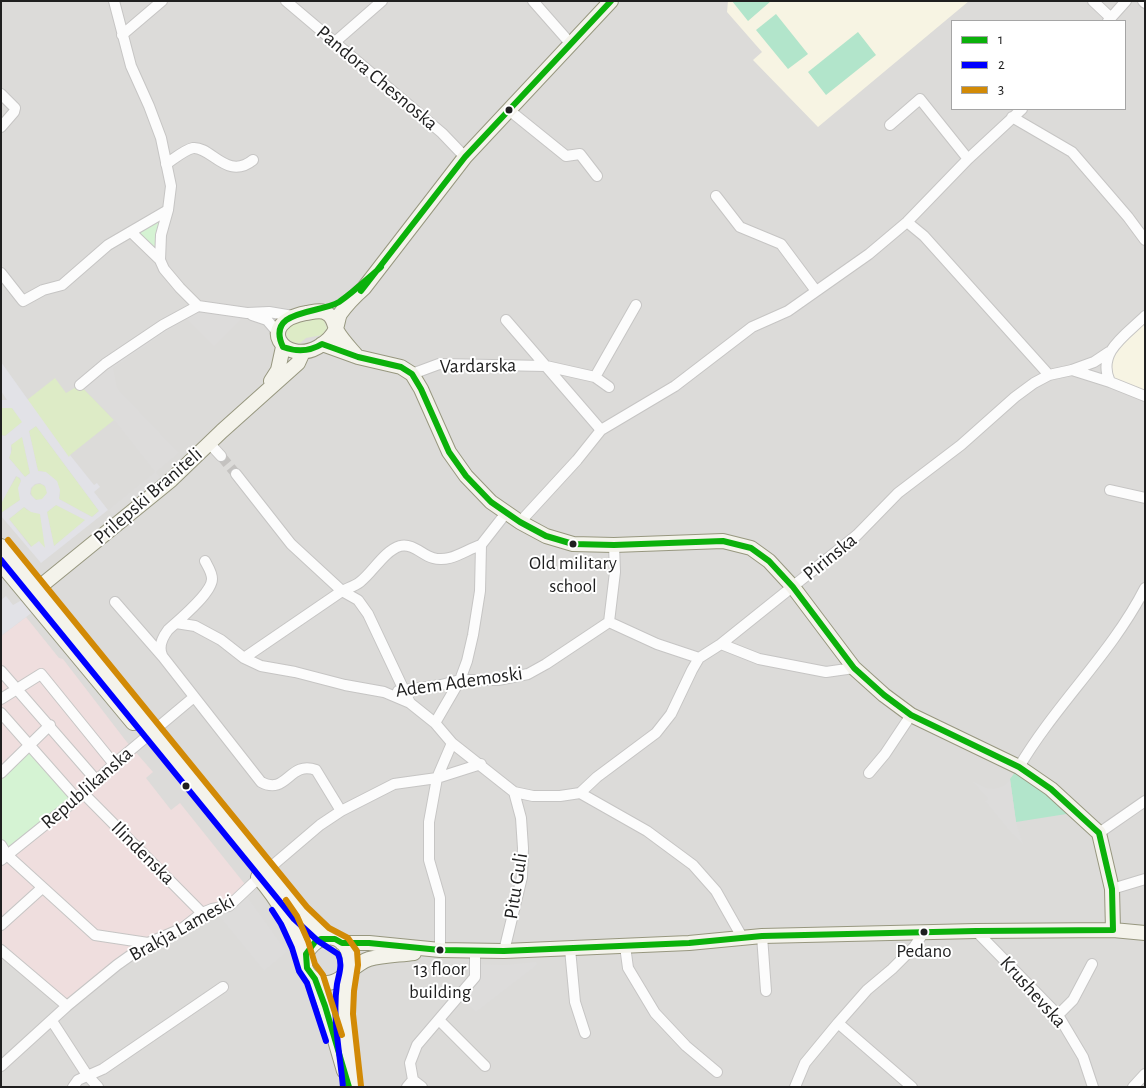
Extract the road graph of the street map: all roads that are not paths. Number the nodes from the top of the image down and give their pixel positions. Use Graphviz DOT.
graph roads {
  1 [pos="114,1"];
  2 [pos="162,1"];
  3 [pos="286,1"];
  4 [pos="382,1"];
  5 [pos="533,1"];
  6 [pos="611,1"];
  7 [pos="1093,1"];
  8 [pos="1126,1"];
  9 [pos="1109,20"];
  10 [pos="122,35"];
  11 [pos="335,42"];
  12 [pos="570,43"];
  13 [pos="1,94"];
  14 [pos="508,110"];
  15 [pos="1020,110"];
  16 [pos="1012,117"];
  17 [pos="890,125"];
  18 [pos="1,127"];
  19 [pos="466,157"];
  20 [pos="968,159"];
  21 [pos="253,160"];
  22 [pos="166,164"];
  23 [pos="597,176"];
  24 [pos="716,196"];
  25 [pos="168,210"];
  26 [pos="907,222"];
  27 [pos="131,232"];
  28 [pos="1145,240"];
  29 [pos="160,260"];
  30 [pos="380,267"];
  31 [pos="1,273"];
  32 [pos="816,291"];
  33 [pos="636,305"];
  34 [pos="198,306"];
  35 [pos="320,311"];
  36 [pos="247,313"];
  37 [pos="293,316"];
  38 [pos="1145,316"];
  39 [pos="506,320"];
  40 [pos="336,329"];
  41 [pos="281,340"];
  42 [pos="322,344"];
  43 [pos="302,352"];
  44 [pos="1109,352"];
  45 [pos="358,357"];
  46 [pos="546,366"];
  47 [pos="1072,370"];
  48 [pos="412,374"];
  49 [pos="1049,375"];
  50 [pos="595,377"];
  51 [pos="1110,382"];
  52 [pos="80,385"];
  53 [pos="609,387"];
  54 [pos="264,392"];
  55 [pos="1145,396"];
  56 [pos="601,430"];
  57 [pos="208,443"];
  58 [pos="221,456"];
  59 [pos="236,474"];
  60 [pos="1110,490"];
  61 [pos="1145,498"];
  62 [pos="506,512"];
  63 [pos="520,522"];
  64 [pos="481,545"];
  65 [pos="614,545"];
  66 [pos="1,546"];
  67 [pos="204,561"];
  68 [pos="1,564"];
  69 [pos="793,587"];
  70 [pos="1145,588"];
  71 [pos="342,591"];
  72 [pos="33,592"];
  73 [pos="115,602"];
  74 [pos="609,622"];
  75 [pos="176,623"];
  76 [pos="721,644"];
  77 [pos="163,657"];
  78 [pos="244,658"];
  79 [pos="699,658"];
  80 [pos="854,668"];
  81 [pos="1,671"];
  82 [pos="460,680"];
  83 [pos="18,689"];
  84 [pos="404,690"];
  85 [pos="384,692"];
  86 [pos="194,697"];
  87 [pos="1,699"];
  88 [pos="410,703"];
  89 [pos="1,712"];
  90 [pos="911,715"];
  91 [pos="435,723"];
  92 [pos="50,725"];
  93 [pos="149,735"];
  94 [pos="452,742"];
  95 [pos="31,746"];
  96 [pos="114,764"];
  97 [pos="481,764"];
  98 [pos="1019,767"];
  99 [pos="869,773"];
  100 [pos="1,774"];
  101 [pos="437,778"];
  102 [pos="96,780"];
  103 [pos="514,792"];
  104 [pos="580,793"];
  105 [pos="80,796"];
  106 [pos="1145,800"];
  107 [pos="341,810"];
  108 [pos="1099,833"];
  109 [pos="1,845"];
  110 [pos="4,857"];
  111 [pos="262,875"];
  112 [pos="1145,879"];
  113 [pos="42,888"];
  114 [pos="1112,890"];
  115 [pos="202,913"];
  116 [pos="1,925"];
  117 [pos="1113,930"];
  118 [pos="976,931"];
  119 [pos="924,932"];
  120 [pos="1145,933"];
  121 [pos="762,936"];
  122 [pos="742,937"];
  123 [pos="328,938"];
  124 [pos="148,943"];
  125 [pos="342,943"];
  126 [pos="625,946"];
  127 [pos="570,948"];
  128 [pos="1,950"];
  129 [pos="440,950"];
  130 [pos="475,950"];
  131 [pos="504,950"];
  132 [pos="305,961"];
  133 [pos="1092,964"];
  134 [pos="347,971"];
  135 [pos="315,979"];
  136 [pos="222,987"];
  137 [pos="766,991"];
  138 [pos="67,1006"];
  139 [pos="1058,1015"];
  140 [pos="439,1020"];
  141 [pos="52,1021"];
  142 [pos="838,1023"];
  143 [pos="585,1033"];
  144 [pos="1,1066"];
  145 [pos="485,1066"];
  146 [pos="717,1072"];
  147 [pos="1145,1074"];
  148 [pos="87,1075"];
  149 [pos="410,1083"];
  150 [pos="74,1087"];
  151 [pos="98,1087"];
  152 [pos="350,1087"];
  153 [pos="422,1087"];
  154 [pos="795,1087"];
  155 [pos="912,1087"];
  156 [pos="1093,1087"];
  157 [pos="1133,1087"];
  1 -- 10 [label="street"];
  2 -- 10 [label="street"];
  3 -- 11 [label="street, Pandora Chesnoska"];
  4 -- 11 [label="street"];
  5 -- 12 [label="street"];
  6 -- 12 [label="street"];
  7 -- 9 [label="street"];
  8 -- 9 [label="street"];
  10 -- 22 [label="street"];
  11 -- 19 [label="street, Pandora Chesnoska"];
  12 -- 14 [label="street"];
  13 -- 18 [label="street"];
  14 -- 19 [label="street"];
  14 -- 23 [label="street"];
  15 -- 16 [label="street"];
  16 -- 20 [label="street"];
  16 -- 28 [label="street"];
  17 -- 20 [label="street"];
  19 -- 30 [label="street"];
  20 -- 26 [label="street"];
  21 -- 22 [label="street"];
  22 -- 25 [label="street"];
  24 -- 32 [label="street"];
  25 -- 27 [label="street"];
  25 -- 29 [label="street"];
  26 -- 32 [label="street"];
  26 -- 49 [label="street"];
  27 -- 29 [label="street"];
  27 -- 31 [label="street"];
  29 -- 34 [label="street"];
  30 -- 35 [label="street"];
  30 -- 40 [label="street"];
  32 -- 56 [label="street"];
  33 -- 50 [label="street"];
  34 -- 36 [label="street"];
  34 -- 52 [label="street"];
  35 -- 37 [label="street"];
  35 -- 40 [label="street"];
  36 -- 37 [label="street"];
  36 -- 41 [label="street"];
  37 -- 41 [label="street"];
  38 -- 44 [label="street"];
  39 -- 46 [label="street, Vardarska"];
  40 -- 42 [label="street"];
  40 -- 45 [label="street"];
  41 -- 43 [label="street"];
  41 -- 54 [label="street, Prilepski Braniteli"];
  42 -- 43 [label="street"];
  42 -- 45 [label="street"];
  43 -- 54 [label="street, Prilepski Braniteli"];
  44 -- 47 [label="street"];
  44 -- 51 [label="street"];
  45 -- 48 [label="street"];
  46 -- 48 [label="street, Vardarska"];
  46 -- 50 [label="street, Vardarska"];
  46 -- 56 [label="street, Vardarska"];
  47 -- 49 [label="street, Pirinska"];
  47 -- 51 [label="street, Pirinska"];
  48 -- 62 [label="street"];
  49 -- 69 [label="street, Pirinska"];
  50 -- 53 [label="street, Vardarska"];
  51 -- 55 [label="street, Pirinska"];
  54 -- 57 [label="street, Prilepski Braniteli"];
  56 -- 63 [label="street"];
  57 -- 58 [label="street"];
  57 -- 72 [label="street, Prilepski Braniteli"];
  59 -- 71 [label="street"];
  60 -- 61 [label="street"];
  62 -- 63 [label="street"];
  62 -- 64 [label="street"];
  63 -- 65 [label="street"];
  64 -- 71 [label="street"];
  64 -- 82 [label="street"];
  65 -- 69 [label="street"];
  65 -- 74 [label="street"];
  66 -- 72 [label="street"];
  67 -- 75 [label="street"];
  68 -- 72 [label="street"];
  69 -- 76 [label="street, Pirinska"];
  69 -- 80 [label="street"];
  70 -- 98 [label="street"];
  71 -- 78 [label="street"];
  71 -- 84 [label="street"];
  72 -- 93 [label="street"];
  73 -- 77 [label="street"];
  74 -- 79 [label="street"];
  74 -- 82 [label="street, Adem Ademoski"];
  75 -- 77 [label="street"];
  75 -- 78 [label="street"];
  76 -- 79 [label="street, Pirinska"];
  76 -- 80 [label="street"];
  77 -- 86 [label="street"];
  78 -- 85 [label="street"];
  79 -- 104 [label="street, Pirinska"];
  80 -- 90 [label="street"];
  81 -- 83 [label="street"];
  82 -- 84 [label="street, Adem Ademoski"];
  82 -- 91 [label="street"];
  83 -- 87 [label="street"];
  83 -- 92 [label="street"];
  83 -- 96 [label="street"];
  84 -- 85 [label="street, Adem Ademoski"];
  84 -- 88 [label="street"];
  85 -- 88 [label="street"];
  86 -- 93 [label="street, Republikanska"];
  86 -- 107 [label="street"];
  88 -- 91 [label="street"];
  89 -- 95 [label="street, Ilindenska"];
  90 -- 98 [label="street"];
  90 -- 99 [label="street"];
  91 -- 94 [label="street"];
  92 -- 95 [label="street"];
  92 -- 102 [label="street"];
  93 -- 96 [label="street, Republikanska"];
  93 -- 111 [label="street"];
  94 -- 97 [label="street"];
  94 -- 101 [label="street"];
  95 -- 100 [label="street"];
  95 -- 105 [label="street, Ilindenska"];
  96 -- 102 [label="street, Republikanska"];
  97 -- 101 [label="street, Brakja Lameski"];
  97 -- 103 [label="street"];
  98 -- 108 [label="street"];
  101 -- 107 [label="street, Brakja Lameski"];
  101 -- 129 [label="street"];
  102 -- 105 [label="street, Republikanska"];
  103 -- 104 [label="street"];
  103 -- 131 [label="street, Pitu Guli"];
  104 -- 122 [label="street"];
  105 -- 110 [label="street, Republikanska"];
  105 -- 115 [label="street, Ilindenska"];
  106 -- 108 [label="street"];
  107 -- 111 [label="street, Brakja Lameski"];
  108 -- 114 [label="street"];
  109 -- 110 [label="street"];
  110 -- 113 [label="street"];
  111 -- 115 [label="street, Brakja Lameski"];
  111 -- 123 [label="street"];
  111 -- 132 [label="street"];
  112 -- 114 [label="street"];
  113 -- 116 [label="street"];
  113 -- 124 [label="street"];
  114 -- 117 [label="street"];
  115 -- 124 [label="street, Brakja Lameski"];
  117 -- 118 [label="street"];
  117 -- 120 [label="street"];
  118 -- 119 [label="street"];
  118 -- 139 [label="street, Krushevska"];
  119 -- 121 [label="street"];
  119 -- 142 [label="street"];
  121 -- 122 [label="street"];
  121 -- 137 [label="street"];
  122 -- 126 [label="street"];
  123 -- 125 [label="street"];
  123 -- 132 [label="street"];
  124 -- 138 [label="street, Brakja Lameski"];
  125 -- 129 [label="street"];
  125 -- 134 [label="street"];
  126 -- 127 [label="street"];
  126 -- 146 [label="street"];
  127 -- 131 [label="street"];
  127 -- 143 [label="street"];
  128 -- 138 [label="street"];
  129 -- 130 [label="street"];
  129 -- 134 [label="street"];
  130 -- 131 [label="street"];
  130 -- 140 [label="street"];
  132 -- 135 [label="street"];
  133 -- 139 [label="street"];
  134 -- 135 [label="street"];
  134 -- 152 [label="street"];
  135 -- 152 [label="street"];
  136 -- 148 [label="street"];
  138 -- 141 [label="street, Brakja Lameski"];
  139 -- 156 [label="street, Krushevska"];
  140 -- 145 [label="street"];
  140 -- 149 [label="street"];
  141 -- 144 [label="street, Brakja Lameski"];
  141 -- 148 [label="street"];
  142 -- 154 [label="street"];
  142 -- 155 [label="street"];
  147 -- 157 [label="street"];
  148 -- 150 [label="street"];
  148 -- 151 [label="street"];
  149 -- 153 [label="street"];
}
